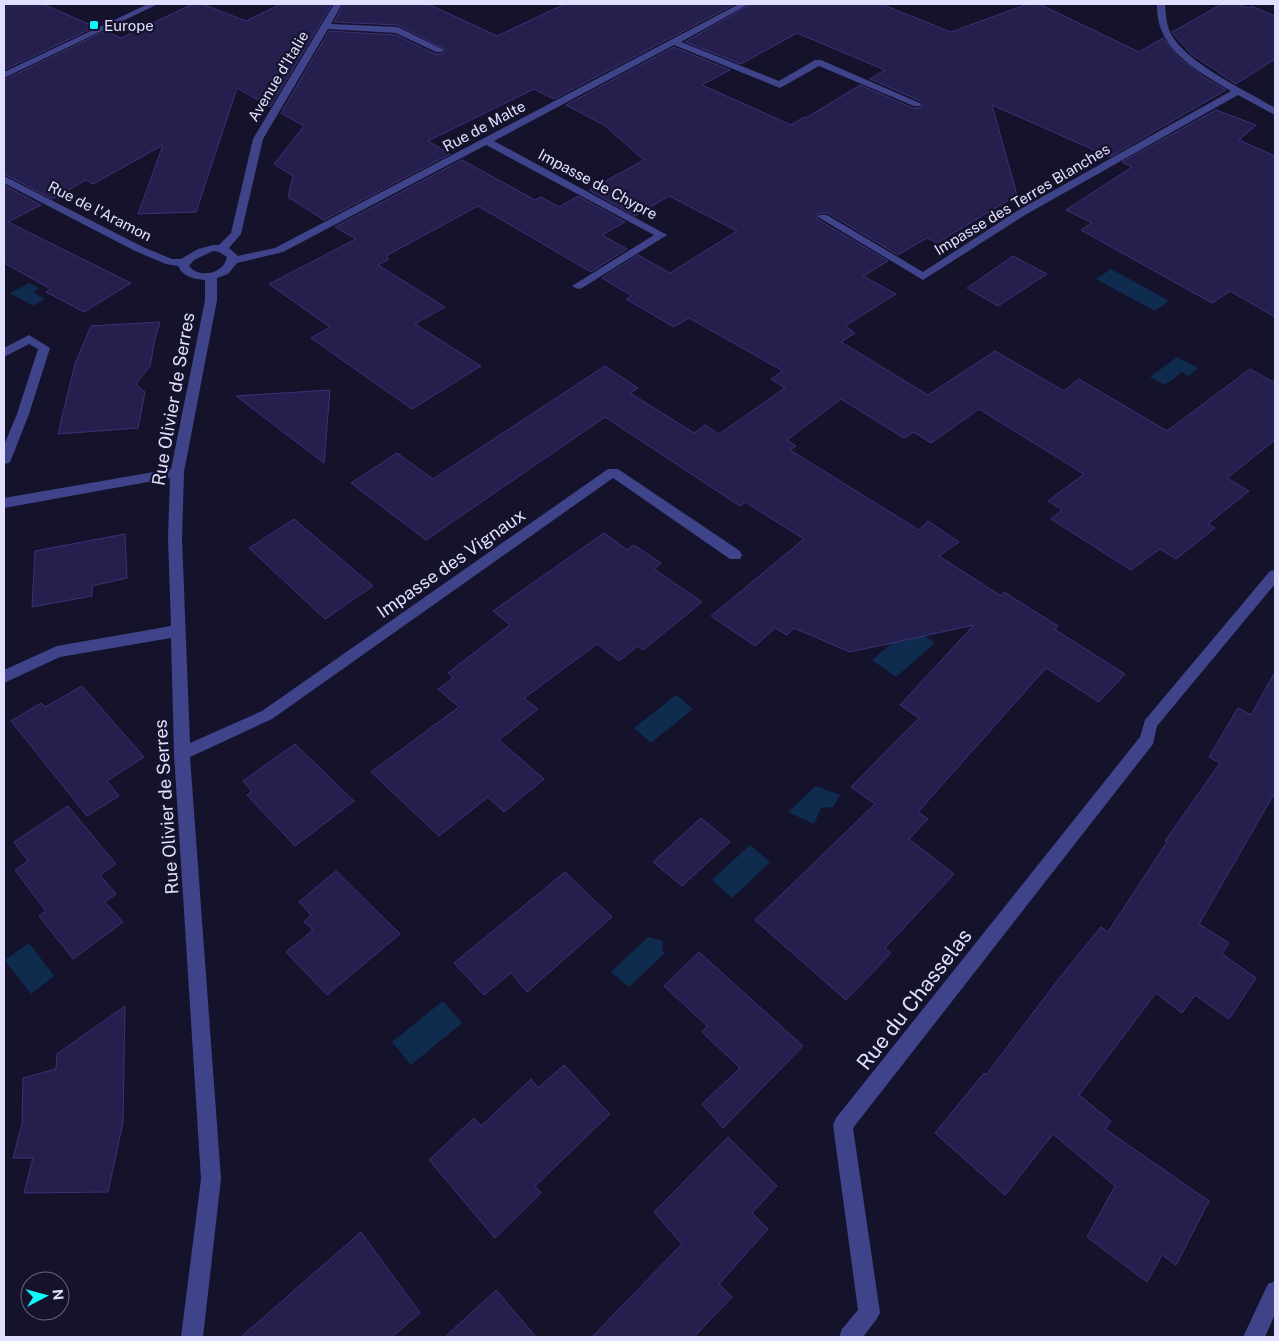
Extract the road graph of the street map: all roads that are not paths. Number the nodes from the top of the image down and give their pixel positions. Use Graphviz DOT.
graph roads {
  1 [pos="154,4"];
  2 [pos="338,4"];
  3 [pos="745,4"];
  4 [pos="1160,4"];
  5 [pos="326,26"];
  6 [pos="674,42"];
  7 [pos="439,50"];
  8 [pos="4,75"];
  9 [pos="1239,90"];
  10 [pos="917,104"];
  11 [pos="1275,112"];
  12 [pos="488,141"];
  13 [pos="4,179"];
  14 [pos="823,217"];
  15 [pos="222,249"];
  16 [pos="233,261"];
  17 [pos="185,263"];
  18 [pos="211,276"];
  19 [pos="578,286"];
  20 [pos="4,353"];
  21 [pos="4,460"];
  22 [pos="177,472"];
  23 [pos="4,503"];
  24 [pos="735,555"];
  25 [pos="1275,575"];
  26 [pos="177,631"];
  27 [pos="4,677"];
  28 [pos="182,754"];
  29 [pos="1275,1292"];
  30 [pos="192,1337"];
  31 [pos="850,1337"];
  32 [pos="1254,1337"];
  1 -- 8 [label="street"];
  2 -- 5 [label="street, Avenue d'Italie"];
  3 -- 6 [label="street, Rue de Malte"];
  4 -- 9 [label="street"];
  5 -- 7 [label="street"];
  5 -- 15 [label="street, Avenue d'Italie"];
  6 -- 10 [label="street"];
  6 -- 12 [label="street, Rue de Malte"];
  9 -- 11 [label="street"];
  9 -- 14 [label="street, Impasse des Terres Blanches"];
  12 -- 16 [label="street, Rue de Malte"];
  12 -- 19 [label="street, Impasse de Chypre"];
  13 -- 17 [label="street, Rue de l'Aramon"];
  15 -- 16 [label="street"];
  15 -- 17 [label="street"];
  16 -- 18 [label="street"];
  17 -- 18 [label="street"];
  18 -- 22 [label="street, Rue Olivier de Serres"];
  20 -- 21 [label="street"];
  22 -- 23 [label="street"];
  22 -- 26 [label="street, Rue Olivier de Serres"];
  24 -- 28 [label="street, Impasse des Vignaux"];
  25 -- 31 [label="street, Rue du Chasselas"];
  26 -- 27 [label="street"];
  26 -- 28 [label="street, Rue Olivier de Serres"];
  28 -- 30 [label="street, Rue Olivier de Serres"];
  29 -- 32 [label="street"];
}
